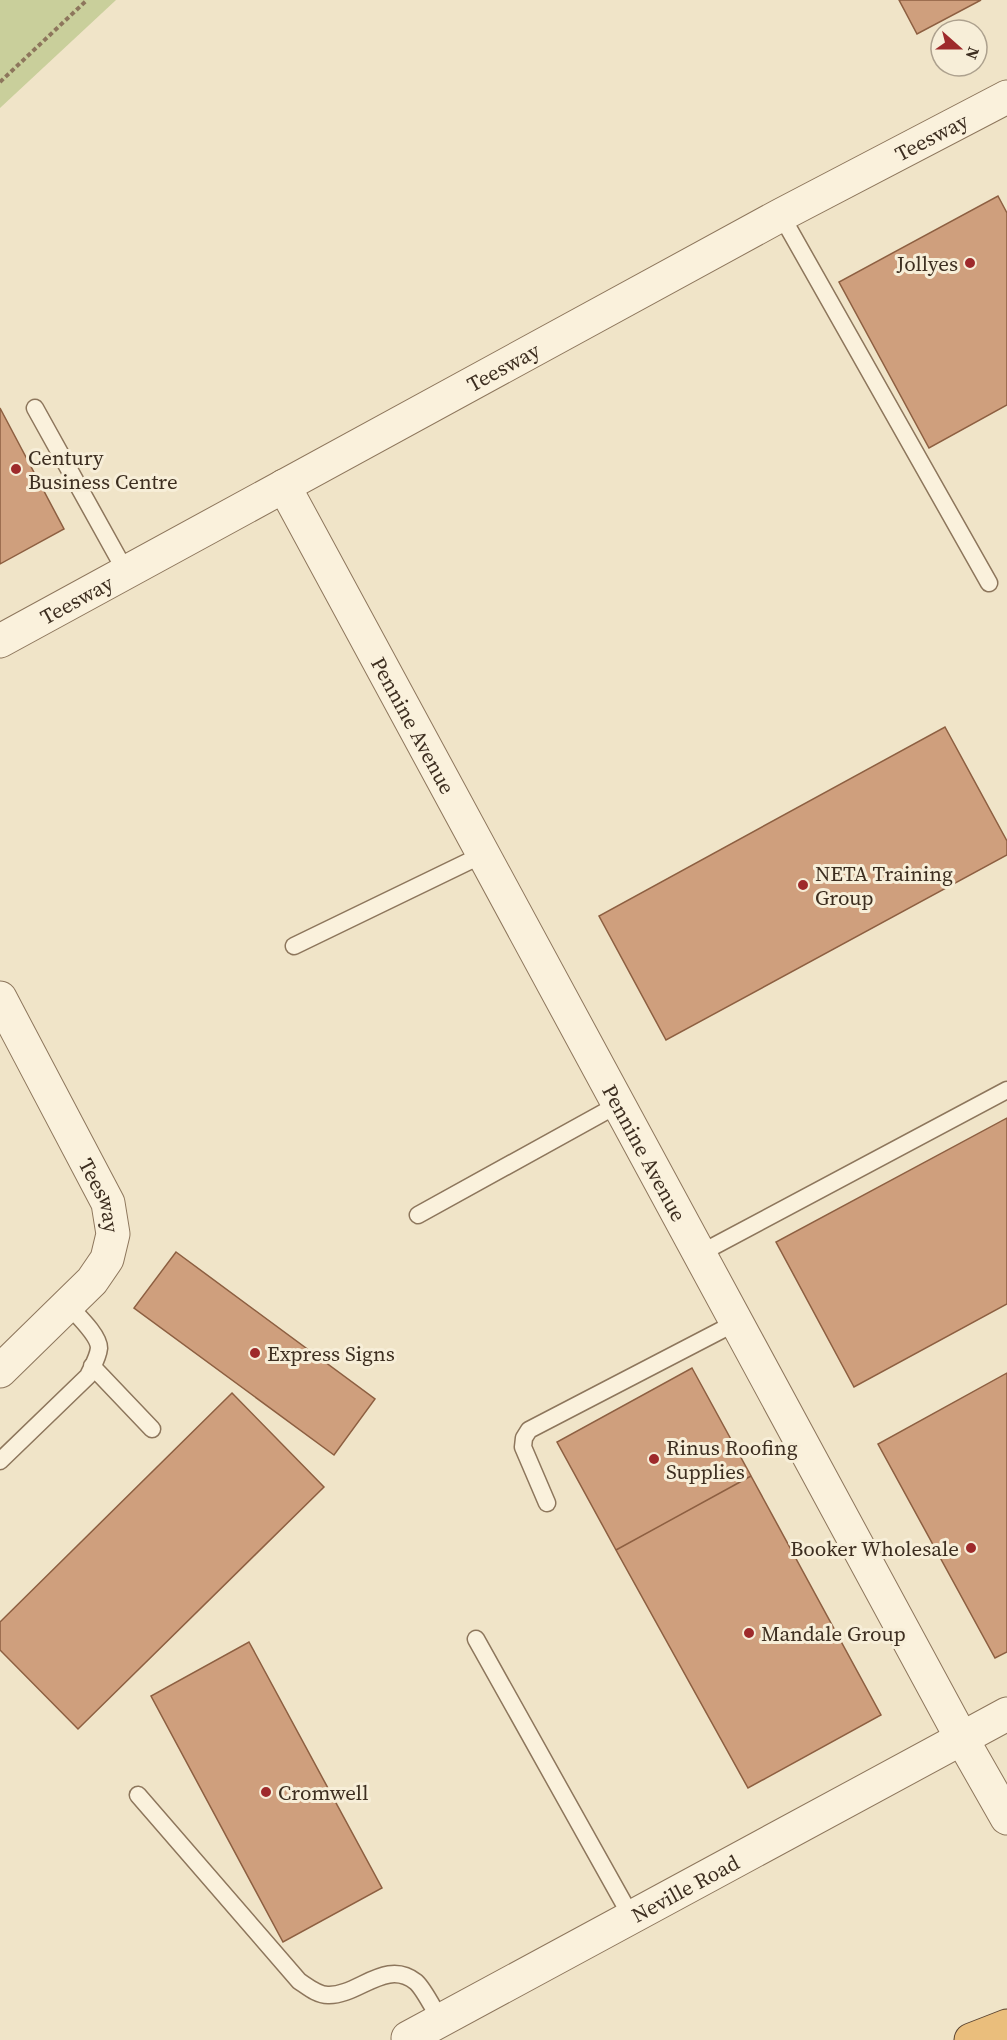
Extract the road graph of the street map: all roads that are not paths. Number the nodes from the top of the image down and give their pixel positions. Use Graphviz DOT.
graph roads {
  1 [pos="1007,97"];
  2 [pos="781,215"];
  3 [pos="35,408"];
  4 [pos="284,486"];
  5 [pos="126,572"];
  6 [pos="989,583"];
  7 [pos="0,641"];
  8 [pos="484,854"];
  9 [pos="294,946"];
  10 [pos="0,998"];
  11 [pos="1007,1090"];
  12 [pos="619,1104"];
  13 [pos="418,1215"];
  14 [pos="701,1253"];
  15 [pos="68,1305"];
  16 [pos="737,1322"];
  17 [pos="92,1366"];
  18 [pos="0,1371"];
  19 [pos="152,1429"];
  20 [pos="0,1461"];
  21 [pos="547,1503"];
  22 [pos="476,1639"];
  23 [pos="1007,1714"];
  24 [pos="962,1739"];
  25 [pos="138,1795"];
  26 [pos="1007,1818"];
  27 [pos="632,1918"];
  28 [pos="441,2020"];
  29 [pos="1007,2026"];
  30 [pos="408,2038"];
  31 [pos="971,2040"];
  1 -- 2 [label="street, Teesway"];
  2 -- 4 [label="street, Teesway"];
  2 -- 6 [label="lane"];
  3 -- 5 [label="lane"];
  4 -- 5 [label="street, Teesway"];
  4 -- 8 [label="street, Pennine Avenue"];
  5 -- 7 [label="street, Teesway"];
  8 -- 9 [label="lane"];
  8 -- 12 [label="street, Pennine Avenue"];
  10 -- 15 [label="street, Teesway"];
  11 -- 14 [label="lane"];
  12 -- 13 [label="lane"];
  12 -- 14 [label="street, Pennine Avenue"];
  14 -- 16 [label="street, Pennine Avenue"];
  15 -- 17 [label="lane"];
  15 -- 18 [label="street, Teesway"];
  16 -- 21 [label="lane"];
  16 -- 24 [label="street, Pennine Avenue"];
  17 -- 19 [label="lane"];
  17 -- 20 [label="lane"];
  22 -- 27 [label="lane"];
  23 -- 24 [label="street, Neville Road"];
  24 -- 26 [label="street, Pennine Avenue"];
  24 -- 27 [label="street, Neville Road"];
  25 -- 28 [label="lane"];
  27 -- 28 [label="street, Neville Road"];
  28 -- 30 [label="street, Neville Road"];
  29 -- 31 [label="highway"];
}
